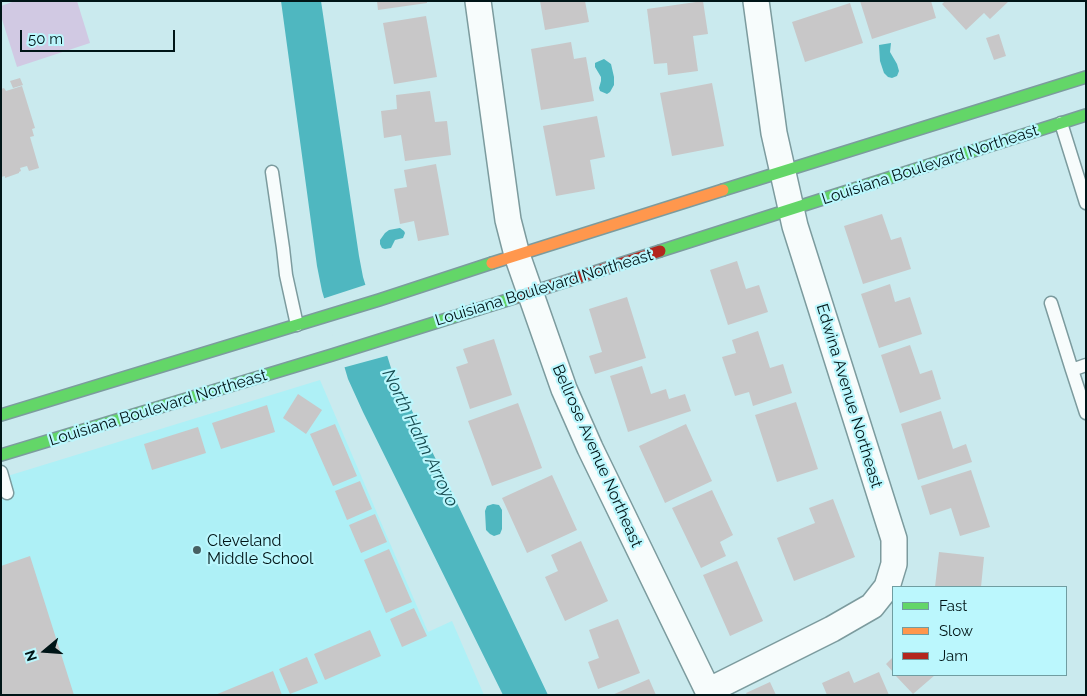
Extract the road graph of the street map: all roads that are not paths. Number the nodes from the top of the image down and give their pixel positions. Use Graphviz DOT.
graph roads {
  1 [pos="478,1"];
  2 [pos="756,1"];
  3 [pos="1086,77"];
  4 [pos="1086,115"];
  5 [pos="1061,123"];
  6 [pos="272,172"];
  7 [pos="782,172"];
  8 [pos="1086,203"];
  9 [pos="792,210"];
  10 [pos="517,255"];
  11 [pos="530,293"];
  12 [pos="1051,303"];
  13 [pos="297,324"];
  14 [pos="1086,366"];
  15 [pos="1072,370"];
  16 [pos="1086,413"];
  17 [pos="1,415"];
  18 [pos="1,455"];
  19 [pos="1,472"];
  20 [pos="7,493"];
  21 [pos="709,693"];
  1 -- 10 [label="street, Bellrose Avenue Northeast"];
  2 -- 7 [label="street, Edwina Avenue Northeast"];
  3 -- 7 [label="main road"];
  4 -- 5 [label="main road, Louisiana Boulevard Northeast"];
  5 -- 8 [label="lane"];
  5 -- 9 [label="main road, Louisiana Boulevard Northeast"];
  6 -- 13 [label="lane"];
  7 -- 9 [label="street, Edwina Avenue Northeast"];
  7 -- 10 [label="main road"];
  9 -- 11 [label="main road, Louisiana Boulevard Northeast"];
  9 -- 21 [label="street, Edwina Avenue Northeast"];
  10 -- 11 [label="street, Bellrose Avenue Northeast"];
  10 -- 13 [label="main road"];
  11 -- 18 [label="main road, Louisiana Boulevard Northeast"];
  11 -- 21 [label="street, Bellrose Avenue Northeast"];
  12 -- 15 [label="lane"];
  13 -- 17 [label="main road"];
  14 -- 15 [label="lane"];
  15 -- 16 [label="lane"];
  19 -- 20 [label="lane"];
}
